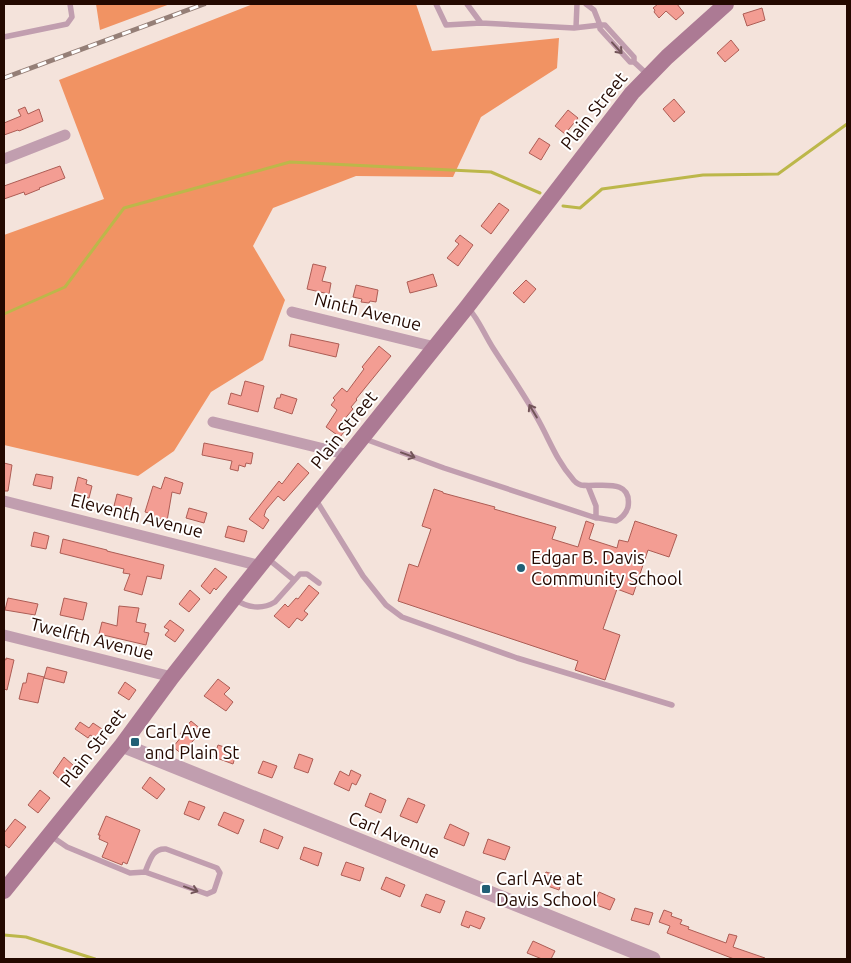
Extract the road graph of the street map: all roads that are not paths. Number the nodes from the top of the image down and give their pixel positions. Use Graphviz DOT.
graph roads {
  1 [pos="70,4"];
  2 [pos="436,4"];
  3 [pos="467,4"];
  4 [pos="577,4"];
  5 [pos="586,4"];
  6 [pos="726,4"];
  7 [pos="481,23"];
  8 [pos="600,24"];
  9 [pos="576,27"];
  10 [pos="4,37"];
  11 [pos="648,76"];
  12 [pos="65,135"];
  13 [pos="4,159"];
  14 [pos="467,307"];
  15 [pos="292,312"];
  16 [pos="435,347"];
  17 [pos="213,422"];
  18 [pos="363,438"];
  19 [pos="349,456"];
  20 [pos="588,486"];
  21 [pos="315,498"];
  22 [pos="4,501"];
  23 [pos="596,518"];
  24 [pos="264,562"];
  25 [pos="294,580"];
  26 [pos="319,583"];
  27 [pos="234,598"];
  28 [pos="4,635"];
  29 [pos="172,677"];
  30 [pos="672,705"];
  31 [pos="122,745"];
  32 [pos="49,835"];
  33 [pos="146,872"];
  34 [pos="4,891"];
  35 [pos="653,959"];
  1 -- 10 [label="lane"];
  2 -- 7 [label="lane"];
  3 -- 7 [label="lane"];
  4 -- 9 [label="lane"];
  5 -- 8 [label="lane"];
  6 -- 11 [label="main road, Plain Street"];
  7 -- 9 [label="lane"];
  8 -- 9 [label="lane"];
  8 -- 11 [label="lane"];
  11 -- 14 [label="main road, Plain Street"];
  12 -- 13 [label="street"];
  14 -- 16 [label="main road, Plain Street"];
  20 -- 14 [label="lane, one-way"];
  15 -- 16 [label="street, Ninth Avenue"];
  16 -- 18 [label="main road, Plain Street"];
  17 -- 19 [label="street"];
  18 -- 19 [label="main road, Plain Street"];
  18 -- 23 [label="lane, one-way"];
  19 -- 21 [label="main road, Plain Street"];
  20 -- 23 [label="lane"];
  20 -- 23 [label="lane"];
  21 -- 24 [label="main road, Plain Street"];
  21 -- 30 [label="lane"];
  22 -- 24 [label="street, Eleventh Avenue"];
  24 -- 25 [label="lane"];
  24 -- 27 [label="main road, Plain Street"];
  25 -- 26 [label="lane"];
  25 -- 27 [label="lane"];
  27 -- 29 [label="main road, Plain Street"];
  28 -- 29 [label="street, Twelfth Avenue"];
  29 -- 31 [label="main road, Plain Street"];
  31 -- 32 [label="main road, Plain Street"];
  31 -- 35 [label="street, Carl Avenue"];
  32 -- 33 [label="lane"];
  32 -- 34 [label="main road, Plain Street"];
  33 -- 33 [label="lane, one-way"];
}
